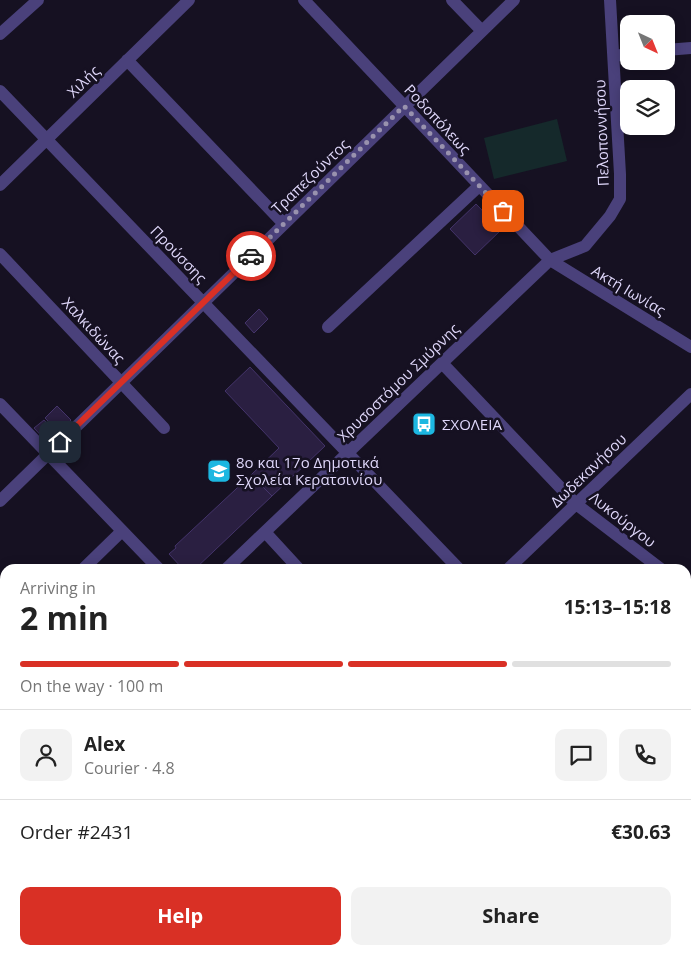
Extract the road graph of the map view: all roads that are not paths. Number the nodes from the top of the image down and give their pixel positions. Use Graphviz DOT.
graph roads {
  1 [pos="38,0"];
  2 [pos="189,0"];
  3 [pos="304,0"];
  4 [pos="452,0"];
  5 [pos="514,0"];
  6 [pos="610,0"];
  7 [pos="482,32"];
  8 [pos="0,34"];
  9 [pos="691,48"];
  10 [pos="675,49"];
  11 [pos="620,55"];
  12 [pos="614,56"];
  13 [pos="127,60"];
  14 [pos="0,91"];
  15 [pos="404,106"];
  16 [pos="46,139"];
  17 [pos="0,185"];
  18 [pos="479,186"];
  19 [pos="284,224"];
  20 [pos="0,254"];
  21 [pos="550,260"];
  22 [pos="203,303"];
  23 [pos="328,327"];
  24 [pos="691,347"];
  25 [pos="442,363"];
  26 [pos="122,383"];
  27 [pos="691,394"];
  28 [pos="0,404"];
  29 [pos="164,428"];
  30 [pos="348,453"];
  31 [pos="48,454"];
  32 [pos="0,501"];
  33 [pos="576,504"];
  34 [pos="122,531"];
  35 [pos="264,532"];
  36 [pos="88,564"];
  37 [pos="154,564"];
  38 [pos="231,564"];
  39 [pos="294,564"];
  40 [pos="454,564"];
  41 [pos="513,564"];
  42 [pos="654,564"];
  1 -- 8 [label="street"];
  2 -- 13 [label="street, Χιλής"];
  3 -- 15 [label="street, Ροδοπόλεως"];
  4 -- 7 [label="street"];
  5 -- 7 [label="street, Τραπεζούντος"];
  6 -- 12 [label="street, Πελοποννήσου"];
  7 -- 15 [label="street, Τραπεζούντος"];
  9 -- 10 [label="street"];
  11 -- 12 [label="street"];
  12 -- 21 [label="street, Πελοποννήσου"];
  13 -- 16 [label="street, Χιλής"];
  13 -- 19 [label="street"];
  14 -- 16 [label="street, Προύσσης"];
  15 -- 18 [label="street, Ροδοπόλεως"];
  15 -- 19 [label="street, Τραπεζούντος"];
  16 -- 17 [label="street, Χιλής"];
  16 -- 22 [label="street, Προύσσης"];
  18 -- 21 [label="street, Ροδοπόλεως"];
  18 -- 23 [label="street"];
  19 -- 22 [label="street, Τραπεζούντος"];
  20 -- 26 [label="street, Χαλκιδώνας"];
  21 -- 24 [label="street, Ακτή Ιωνίας"];
  21 -- 25 [label="street, Χρυσοστόμου Σμύρνης"];
  22 -- 26 [label="street, Τραπεζούντος"];
  22 -- 30 [label="street, Προύσσης"];
  25 -- 30 [label="street, Χρυσοστόμου Σμύρνης"];
  25 -- 33 [label="street, Λυκούργου"];
  26 -- 29 [label="street, Χαλκιδώνας"];
  26 -- 31 [label="street, Τραπεζούντος"];
  27 -- 33 [label="street, Δωδεκανήσου"];
  28 -- 31 [label="street"];
  30 -- 35 [label="street, Χρυσοστόμου Σμύρνης"];
  30 -- 40 [label="street, Προύσσης"];
  31 -- 32 [label="street, Τραπεζούντος"];
  31 -- 34 [label="street"];
  33 -- 41 [label="street, Δωδεκανήσου"];
  33 -- 42 [label="street, Λυκούργου"];
  34 -- 36 [label="street"];
  34 -- 37 [label="street"];
  35 -- 38 [label="street, Χρυσοστόμου Σμύρνης"];
  35 -- 39 [label="street"];
}
